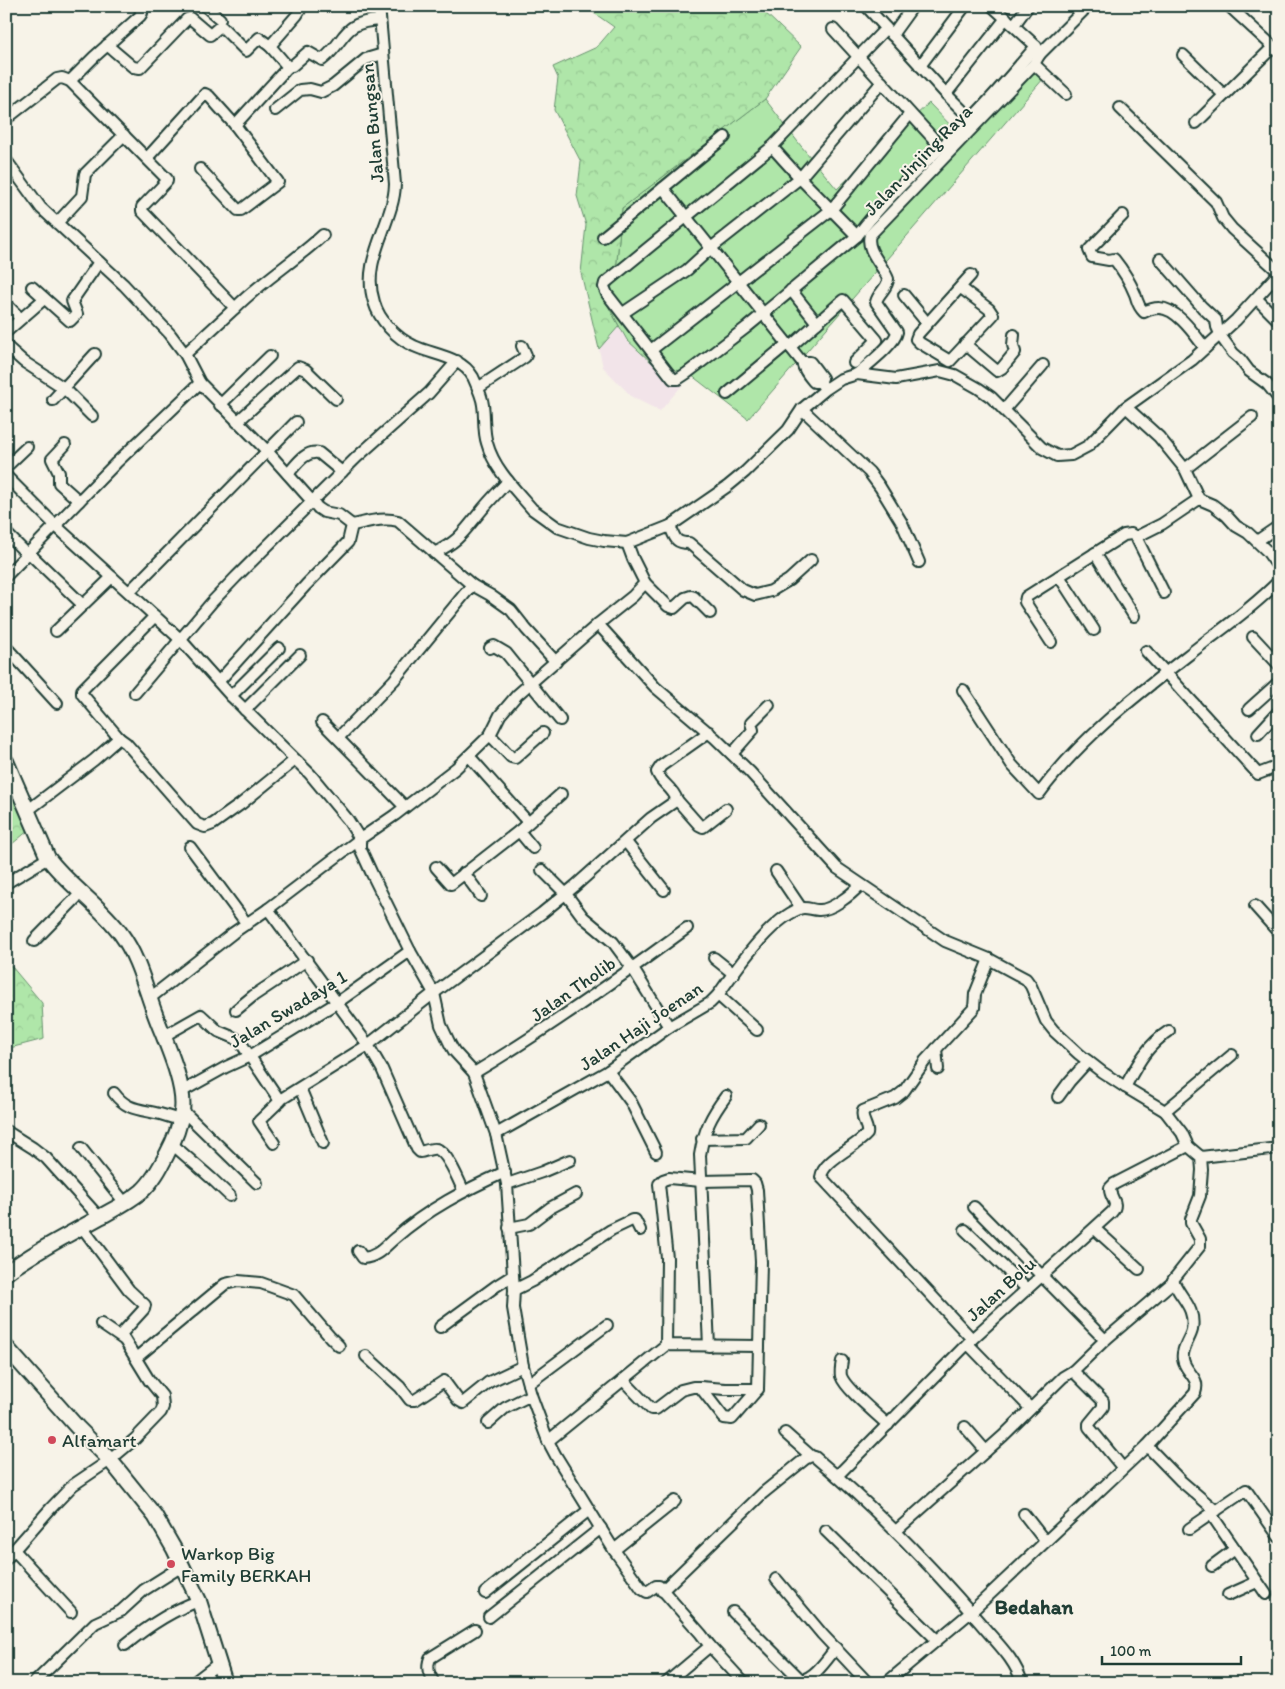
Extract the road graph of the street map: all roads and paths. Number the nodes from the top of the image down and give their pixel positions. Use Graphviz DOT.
graph roads {
  1 [pos="139,6"];
  2 [pos="205,6"];
  3 [pos="298,6"];
  4 [pos="380,6"];
  5 [pos="866,6"];
  6 [pos="913,6"];
  7 [pos="965,6"];
  8 [pos="992,6"];
  9 [pos="1028,6"];
  10 [pos="1088,6"];
  11 [pos="1229,6"];
  12 [pos="220,19"];
  13 [pos="380,20"];
  14 [pos="1010,22"];
  15 [pos="833,30"];
  16 [pos="889,31"];
  17 [pos="107,45"];
  18 [pos="270,46"];
  19 [pos="1038,50"];
  20 [pos="1276,50"];
  21 [pos="383,54"];
  22 [pos="1183,55"];
  23 [pos="860,57"];
  24 [pos="1034,64"];
  25 [pos="920,66"];
  26 [pos="288,68"];
  27 [pos="70,81"];
  28 [pos="882,82"];
  29 [pos="946,94"];
  30 [pos="1066,94"];
  31 [pos="1224,95"];
  32 [pos="1120,108"];
  33 [pos="275,110"];
  34 [pos="910,114"];
  35 [pos="6,119"];
  36 [pos="971,119"];
  37 [pos="1196,123"];
  38 [pos="235,125"];
  39 [pos="124,135"];
  40 [pos="726,137"];
  41 [pos="772,147"];
  42 [pos="941,147"];
  43 [pos="147,158"];
  44 [pos="6,160"];
  45 [pos="200,169"];
  46 [pos="800,178"];
  47 [pos="663,188"];
  48 [pos="831,210"];
  49 [pos="1123,215"];
  50 [pos="686,216"];
  51 [pos="57,224"];
  52 [pos="323,235"];
  53 [pos="857,236"];
  54 [pos="603,237"];
  55 [pos="711,248"];
  56 [pos="1160,259"];
  57 [pos="99,262"];
  58 [pos="1279,272"];
  59 [pos="971,275"];
  60 [pos="739,283"];
  61 [pos="32,287"];
  62 [pos="961,288"];
  63 [pos="791,290"];
  64 [pos="904,296"];
  65 [pos="1257,298"];
  66 [pos="44,299"];
  67 [pos="6,304"];
  68 [pos="235,308"];
  69 [pos="623,313"];
  70 [pos="763,313"];
  71 [pos="20,318"];
  72 [pos="1279,321"];
  73 [pos="817,323"];
  74 [pos="927,323"];
  75 [pos="6,332"];
  76 [pos="1014,335"];
  77 [pos="1220,335"];
  78 [pos="965,344"];
  79 [pos="6,346"];
  80 [pos="522,346"];
  81 [pos="789,346"];
  82 [pos="1205,348"];
  83 [pos="651,350"];
  84 [pos="94,354"];
  85 [pos="185,354"];
  86 [pos="270,356"];
  87 [pos="942,357"];
  88 [pos="456,361"];
  89 [pos="854,363"];
  90 [pos="1043,365"];
  91 [pos="940,370"];
  92 [pos="857,374"];
  93 [pos="200,383"];
  94 [pos="823,386"];
  95 [pos="64,388"];
  96 [pos="478,388"];
  97 [pos="727,394"];
  98 [pos="336,399"];
  99 [pos="1279,399"];
  100 [pos="53,400"];
  101 [pos="220,404"];
  102 [pos="1126,407"];
  103 [pos="802,409"];
  104 [pos="1004,410"];
  105 [pos="92,416"];
  106 [pos="1252,417"];
  107 [pos="237,422"];
  108 [pos="296,422"];
  109 [pos="65,445"];
  110 [pos="27,447"];
  111 [pos="268,452"];
  112 [pos="6,467"];
  113 [pos="1185,469"];
  114 [pos="342,472"];
  115 [pos="288,474"];
  116 [pos="6,476"];
  117 [pos="508,481"];
  118 [pos="1199,499"];
  119 [pos="312,500"];
  120 [pos="78,501"];
  121 [pos="352,525"];
  122 [pos="56,526"];
  123 [pos="670,526"];
  124 [pos="1279,526"];
  125 [pos="6,533"];
  126 [pos="1136,537"];
  127 [pos="1257,541"];
  128 [pos="627,542"];
  129 [pos="434,553"];
  130 [pos="1095,553"];
  131 [pos="29,554"];
  132 [pos="811,560"];
  133 [pos="918,562"];
  134 [pos="1278,564"];
  135 [pos="6,576"];
  136 [pos="1059,576"];
  137 [pos="112,577"];
  138 [pos="1279,581"];
  139 [pos="645,583"];
  140 [pos="472,585"];
  141 [pos="129,592"];
  142 [pos="1164,594"];
  143 [pos="82,605"];
  144 [pos="710,613"];
  145 [pos="155,616"];
  146 [pos="1134,616"];
  147 [pos="598,624"];
  148 [pos="56,630"];
  149 [pos="1094,630"];
  150 [pos="1253,637"];
  151 [pos="180,639"];
  152 [pos="1051,642"];
  153 [pos="6,647"];
  154 [pos="279,648"];
  155 [pos="490,648"];
  156 [pos="1146,651"];
  157 [pos="300,655"];
  158 [pos="556,662"];
  159 [pos="1279,665"];
  160 [pos="1167,672"];
  161 [pos="219,681"];
  162 [pos="1279,682"];
  163 [pos="530,685"];
  164 [pos="963,690"];
  165 [pos="135,693"];
  166 [pos="231,696"];
  167 [pos="57,703"];
  168 [pos="769,704"];
  169 [pos="1249,709"];
  170 [pos="245,710"];
  171 [pos="1279,711"];
  172 [pos="560,720"];
  173 [pos="322,722"];
  174 [pos="708,732"];
  175 [pos="544,733"];
  176 [pos="1258,734"];
  177 [pos="490,735"];
  178 [pos="339,737"];
  179 [pos="119,738"];
  180 [pos="732,754"];
  181 [pos="469,756"];
  182 [pos="295,760"];
  183 [pos="6,761"];
  184 [pos="1279,766"];
  185 [pos="561,794"];
  186 [pos="677,800"];
  187 [pos="405,807"];
  188 [pos="726,809"];
  189 [pos="27,811"];
  190 [pos="527,822"];
  191 [pos="519,830"];
  192 [pos="360,838"];
  193 [pos="626,842"];
  194 [pos="190,847"];
  195 [pos="533,848"];
  196 [pos="48,858"];
  197 [pos="436,867"];
  198 [pos="542,870"];
  199 [pos="776,871"];
  200 [pos="464,873"];
  201 [pos="8,882"];
  202 [pos="860,885"];
  203 [pos="664,890"];
  204 [pos="82,892"];
  205 [pos="566,894"];
  206 [pos="481,896"];
  207 [pos="1255,906"];
  208 [pos="801,908"];
  209 [pos="268,910"];
  210 [pos="247,924"];
  211 [pos="688,928"];
  212 [pos="1279,933"];
  213 [pos="34,941"];
  214 [pos="410,951"];
  215 [pos="714,958"];
  216 [pos="989,959"];
  217 [pos="307,960"];
  218 [pos="633,969"];
  219 [pos="734,974"];
  220 [pos="434,993"];
  221 [pos="718,995"];
  222 [pos="150,998"];
  223 [pos="338,1002"];
  224 [pos="236,1010"];
  225 [pos="669,1027"];
  226 [pos="757,1030"];
  227 [pos="1169,1031"];
  228 [pos="164,1036"];
  229 [pos="368,1044"];
  230 [pos="936,1049"];
  231 [pos="1232,1055"];
  232 [pos="250,1056"];
  233 [pos="1088,1061"];
  234 [pos="938,1070"];
  235 [pos="608,1071"];
  236 [pos="474,1073"];
  237 [pos="1125,1087"];
  238 [pos="300,1088"];
  239 [pos="181,1092"];
  240 [pos="114,1093"];
  241 [pos="726,1096"];
  242 [pos="1058,1097"];
  243 [pos="280,1100"];
  244 [pos="1165,1111"];
  245 [pos="181,1115"];
  246 [pos="758,1124"];
  247 [pos="6,1131"];
  248 [pos="496,1134"];
  249 [pos="702,1139"];
  250 [pos="274,1143"];
  251 [pos="323,1143"];
  252 [pos="172,1144"];
  253 [pos="1188,1146"];
  254 [pos="81,1148"];
  255 [pos="1279,1148"];
  256 [pos="656,1152"];
  257 [pos="1202,1157"];
  258 [pos="570,1160"];
  259 [pos="505,1172"];
  260 [pos="701,1181"];
  261 [pos="258,1183"];
  262 [pos="507,1184"];
  263 [pos="464,1190"];
  264 [pos="576,1194"];
  265 [pos="230,1196"];
  266 [pos="125,1203"];
  267 [pos="974,1207"];
  268 [pos="99,1217"];
  269 [pos="82,1227"];
  270 [pos="509,1228"];
  271 [pos="1095,1229"];
  272 [pos="640,1230"];
  273 [pos="965,1230"];
  274 [pos="358,1251"];
  275 [pos="1139,1269"];
  276 [pos="6,1274"];
  277 [pos="1042,1275"];
  278 [pos="512,1276"];
  279 [pos="1173,1282"];
  280 [pos="1027,1289"];
  281 [pos="514,1290"];
  282 [pos="101,1324"];
  283 [pos="608,1325"];
  284 [pos="440,1327"];
  285 [pos="123,1340"];
  286 [pos="1105,1340"];
  287 [pos="970,1342"];
  288 [pos="666,1345"];
  289 [pos="339,1346"];
  290 [pos="709,1346"];
  291 [pos="759,1346"];
  292 [pos="6,1347"];
  293 [pos="366,1356"];
  294 [pos="136,1358"];
  295 [pos="842,1360"];
  296 [pos="523,1366"];
  297 [pos="1073,1371"];
  298 [pos="624,1380"];
  299 [pos="528,1384"];
  300 [pos="700,1388"];
  301 [pos="758,1389"];
  302 [pos="530,1396"];
  303 [pos="1030,1408"];
  304 [pos="488,1423"];
  305 [pos="888,1425"];
  306 [pos="965,1426"];
  307 [pos="785,1433"];
  308 [pos="548,1441"];
  309 [pos="1146,1446"];
  310 [pos="986,1451"];
  311 [pos="810,1456"];
  312 [pos="110,1460"];
  313 [pos="1122,1468"];
  314 [pos="837,1476"];
  315 [pos="676,1502"];
  316 [pos="589,1510"];
  317 [pos="1214,1513"];
  318 [pos="1024,1514"];
  319 [pos="601,1528"];
  320 [pos="1189,1530"];
  321 [pos="826,1531"];
  322 [pos="896,1531"];
  323 [pos="1279,1537"];
  324 [pos="1045,1541"];
  325 [pos="1235,1549"];
  326 [pos="14,1550"];
  327 [pos="614,1550"];
  328 [pos="6,1559"];
  329 [pos="182,1566"];
  330 [pos="1212,1566"];
  331 [pos="776,1579"];
  332 [pos="1257,1582"];
  333 [pos="662,1591"];
  334 [pos="485,1593"];
  335 [pos="1266,1594"];
  336 [pos="1228,1595"];
  337 [pos="200,1602"];
  338 [pos="71,1612"];
  339 [pos="733,1612"];
  340 [pos="971,1612"];
  341 [pos="489,1617"];
  342 [pos="475,1630"];
  343 [pos="937,1640"];
  344 [pos="125,1645"];
  345 [pos="710,1646"];
  346 [pos="836,1648"];
  347 [pos="219,1664"];
  348 [pos="34,1683"];
  349 [pos="194,1683"];
  350 [pos="225,1683"];
  351 [pos="434,1683"];
  352 [pos="666,1683"];
  353 [pos="744,1683"];
  354 [pos="868,1683"];
  355 [pos="886,1683"];
  356 [pos="1022,1683"];
  1 -- 17 [label="street"];
  2 -- 12 [label="street"];
  3 -- 18 [label="street"];
  4 -- 13 [label="street, Jalan Bungsan"];
  5 -- 16 [label="street"];
  6 -- 16 [label="street"];
  7 -- 25 [label="street"];
  8 -- 14 [label="street"];
  9 -- 14 [label="street"];
  10 -- 19 [label="street, Jalan Jinjing Raya"];
  11 -- 20 [label="street"];
  13 -- 21 [label="street, Jalan Bungsan"];
  13 -- 26 [label="street"];
  14 -- 19 [label="street"];
  14 -- 29 [label="street"];
  15 -- 23 [label="street"];
  16 -- 23 [label="street"];
  16 -- 25 [label="street"];
  17 -- 18 [label="street"];
  17 -- 27 [label="street"];
  18 -- 26 [label="street"];
  19 -- 24 [label="street, Jalan Jinjing Raya"];
  19 -- 36 [label="street"];
  20 -- 31 [label="street"];
  21 -- 33 [label="street"];
  21 -- 88 [label="street, Jalan Bungsan"];
  22 -- 31 [label="street"];
  23 -- 28 [label="street"];
  23 -- 41 [label="street"];
  24 -- 30 [label="street"];
  24 -- 92 [label="street, Jalan Jinjing Raya"];
  25 -- 29 [label="street"];
  26 -- 38 [label="street"];
  27 -- 35 [label="street"];
  27 -- 39 [label="street"];
  28 -- 34 [label="street"];
  28 -- 46 [label="street"];
  29 -- 36 [label="street"];
  31 -- 37 [label="street"];
  32 -- 58 [label="street"];
  34 -- 42 [label="street"];
  34 -- 48 [label="street"];
  36 -- 42 [label="street"];
  38 -- 43 [label="street"];
  38 -- 45 [label="street"];
  39 -- 43 [label="street"];
  39 -- 51 [label="street"];
  40 -- 47 [label="street"];
  41 -- 46 [label="street"];
  41 -- 50 [label="street"];
  42 -- 53 [label="street"];
  43 -- 68 [label="street"];
  44 -- 51 [label="street"];
  46 -- 48 [label="street"];
  46 -- 55 [label="street"];
  47 -- 50 [label="street"];
  47 -- 54 [label="street"];
  48 -- 53 [label="street"];
  48 -- 60 [label="street"];
  49 -- 82 [label="street"];
  50 -- 55 [label="street"];
  50 -- 69 [label="street"];
  51 -- 57 [label="street"];
  52 -- 68 [label="street"];
  53 -- 63 [label="street"];
  55 -- 60 [label="street"];
  55 -- 69 [label="street"];
  56 -- 77 [label="street"];
  57 -- 66 [label="street"];
  57 -- 85 [label="street"];
  58 -- 65 [label="street"];
  59 -- 62 [label="street"];
  60 -- 70 [label="street"];
  60 -- 83 [label="street"];
  61 -- 66 [label="street"];
  62 -- 74 [label="street"];
  62 -- 78 [label="street"];
  63 -- 70 [label="street"];
  63 -- 73 [label="street"];
  64 -- 74 [label="street"];
  65 -- 72 [label="street"];
  65 -- 77 [label="street"];
  66 -- 71 [label="street"];
  67 -- 71 [label="street"];
  68 -- 85 [label="street"];
  69 -- 83 [label="street"];
  70 -- 81 [label="street"];
  70 -- 83 [label="street"];
  71 -- 75 [label="street"];
  73 -- 81 [label="street"];
  73 -- 89 [label="street"];
  74 -- 87 [label="street"];
  76 -- 78 [label="street"];
  77 -- 82 [label="street"];
  77 -- 99 [label="street"];
  78 -- 87 [label="street"];
  79 -- 95 [label="street"];
  80 -- 96 [label="street"];
  81 -- 94 [label="street"];
  81 -- 97 [label="street"];
  82 -- 102 [label="street"];
  84 -- 95 [label="street"];
  85 -- 93 [label="street"];
  86 -- 101 [label="street"];
  87 -- 91 [label="street"];
  88 -- 96 [label="street, Jalan Bungsan"];
  88 -- 114 [label="street"];
  90 -- 104 [label="street"];
  91 -- 92 [label="street"];
  91 -- 104 [label="street"];
  92 -- 94 [label="street"];
  93 -- 101 [label="street"];
  93 -- 120 [label="street"];
  94 -- 103 [label="street"];
  95 -- 100 [label="street"];
  95 -- 105 [label="street"];
  96 -- 117 [label="street, Jalan Bungsan"];
  98 -- 107 [label="street"];
  101 -- 107 [label="street"];
  102 -- 104 [label="street"];
  102 -- 113 [label="street"];
  103 -- 123 [label="street"];
  103 -- 133 [label="street"];
  106 -- 113 [label="street"];
  107 -- 111 [label="street"];
  108 -- 111 [label="street"];
  109 -- 120 [label="street"];
  110 -- 112 [label="street"];
  111 -- 115 [label="street"];
  111 -- 141 [label="street"];
  113 -- 118 [label="street"];
  114 -- 115 [label="street"];
  114 -- 119 [label="street"];
  115 -- 119 [label="street"];
  116 -- 122 [label="street"];
  117 -- 128 [label="street, Jalan Bungsan"];
  117 -- 129 [label="street"];
  118 -- 126 [label="street"];
  118 -- 127 [label="street"];
  119 -- 121 [label="street"];
  119 -- 151 [label="street"];
  120 -- 122 [label="street"];
  121 -- 129 [label="street"];
  121 -- 161 [label="street"];
  122 -- 131 [label="street"];
  122 -- 137 [label="street"];
  123 -- 128 [label="street"];
  123 -- 132 [label="street"];
  124 -- 127 [label="street"];
  125 -- 131 [label="street"];
  126 -- 130 [label="street"];
  126 -- 142 [label="street"];
  127 -- 134 [label="street"];
  128 -- 139 [label="street"];
  129 -- 140 [label="street"];
  130 -- 136 [label="street"];
  130 -- 146 [label="street"];
  131 -- 135 [label="street"];
  131 -- 143 [label="street"];
  136 -- 149 [label="street"];
  136 -- 152 [label="street"];
  137 -- 141 [label="street"];
  137 -- 143 [label="street"];
  138 -- 160 [label="street"];
  139 -- 144 [label="street"];
  139 -- 147 [label="street"];
  140 -- 158 [label="street"];
  140 -- 178 [label="street"];
  141 -- 145 [label="street"];
  143 -- 148 [label="street"];
  145 -- 151 [label="street"];
  145 -- 179 [label="street"];
  147 -- 158 [label="street"];
  147 -- 174 [label="street"];
  150 -- 159 [label="street"];
  151 -- 161 [label="street"];
  151 -- 165 [label="street"];
  153 -- 167 [label="street"];
  154 -- 166 [label="street"];
  155 -- 163 [label="street"];
  156 -- 160 [label="street"];
  157 -- 170 [label="street"];
  158 -- 163 [label="street"];
  160 -- 164 [label="street"];
  160 -- 184 [label="street"];
  161 -- 166 [label="street"];
  162 -- 169 [label="street"];
  163 -- 172 [label="street"];
  163 -- 177 [label="street"];
  166 -- 170 [label="street"];
  168 -- 180 [label="street"];
  170 -- 182 [label="street"];
  171 -- 176 [label="street"];
  173 -- 178 [label="street"];
  174 -- 180 [label="street"];
  174 -- 186 [label="street"];
  175 -- 177 [label="street"];
  177 -- 181 [label="street"];
  178 -- 187 [label="street"];
  179 -- 182 [label="street"];
  179 -- 189 [label="street"];
  180 -- 202 [label="street"];
  181 -- 187 [label="street"];
  181 -- 190 [label="street"];
  182 -- 192 [label="street"];
  183 -- 189 [label="street"];
  185 -- 190 [label="street"];
  186 -- 188 [label="street"];
  186 -- 193 [label="street"];
  187 -- 192 [label="street"];
  189 -- 196 [label="street"];
  190 -- 191 [label="street"];
  191 -- 195 [label="street"];
  191 -- 200 [label="street"];
  192 -- 209 [label="street"];
  192 -- 214 [label="street"];
  193 -- 203 [label="street"];
  193 -- 205 [label="street"];
  194 -- 210 [label="street"];
  196 -- 201 [label="street"];
  196 -- 204 [label="street"];
  197 -- 200 [label="street"];
  198 -- 205 [label="street"];
  199 -- 208 [label="street"];
  200 -- 206 [label="street"];
  202 -- 208 [label="street"];
  202 -- 216 [label="street"];
  204 -- 213 [label="street"];
  204 -- 222 [label="street"];
  205 -- 218 [label="street"];
  205 -- 220 [label="street"];
  207 -- 212 [label="street"];
  208 -- 219 [label="street, Jalan Haji Joenan"];
  209 -- 210 [label="street"];
  209 -- 217 [label="street"];
  210 -- 222 [label="street"];
  211 -- 218 [label="street, Jalan Tholib"];
  214 -- 220 [label="street"];
  214 -- 223 [label="street, Jalan Swadaya 1"];
  215 -- 219 [label="street"];
  216 -- 230 [label="street"];
  216 -- 233 [label="street"];
  217 -- 223 [label="street"];
  217 -- 224 [label="street"];
  218 -- 225 [label="street"];
  218 -- 236 [label="street, Jalan Tholib"];
  219 -- 221 [label="street, Jalan Haji Joenan"];
  220 -- 229 [label="street"];
  220 -- 236 [label="street"];
  221 -- 225 [label="street, Jalan Haji Joenan"];
  221 -- 226 [label="street"];
  222 -- 228 [label="street"];
  223 -- 229 [label="street"];
  223 -- 232 [label="street, Jalan Swadaya 1"];
  225 -- 235 [label="street, Jalan Haji Joenan"];
  227 -- 237 [label="street"];
  228 -- 232 [label="street"];
  228 -- 239 [label="street"];
  229 -- 238 [label="street"];
  229 -- 263 [label="street"];
  230 -- 234 [label="street"];
  230 -- 287 [label="street"];
  231 -- 244 [label="street"];
  232 -- 239 [label="street, Jalan Swadaya 1"];
  232 -- 243 [label="street"];
  233 -- 237 [label="street"];
  233 -- 242 [label="street"];
  235 -- 248 [label="street, Jalan Haji Joenan"];
  235 -- 256 [label="street"];
  236 -- 248 [label="street"];
  237 -- 244 [label="street"];
  238 -- 243 [label="street"];
  238 -- 251 [label="street"];
  239 -- 245 [label="street"];
  240 -- 245 [label="street"];
  241 -- 249 [label="street"];
  243 -- 250 [label="street"];
  244 -- 253 [label="street"];
  245 -- 252 [label="street"];
  245 -- 261 [label="street"];
  246 -- 249 [label="street"];
  247 -- 268 [label="street"];
  248 -- 259 [label="street"];
  249 -- 260 [label="street"];
  252 -- 265 [label="street"];
  252 -- 266 [label="street"];
  253 -- 257 [label="street"];
  253 -- 271 [label="street, Jalan Bolu"];
  254 -- 266 [label="street"];
  255 -- 257 [label="street"];
  257 -- 279 [label="street"];
  258 -- 262 [label="street"];
  259 -- 262 [label="street"];
  259 -- 263 [label="street"];
  260 -- 288 [label="street"];
  260 -- 290 [label="street"];
  260 -- 291 [label="street"];
  262 -- 270 [label="street"];
  263 -- 274 [label="street"];
  264 -- 270 [label="street"];
  266 -- 268 [label="street"];
  267 -- 277 [label="street"];
  268 -- 269 [label="street"];
  269 -- 276 [label="street"];
  269 -- 285 [label="street"];
  270 -- 278 [label="street"];
  271 -- 275 [label="street"];
  271 -- 277 [label="street, Jalan Bolu"];
  272 -- 281 [label="street"];
  273 -- 280 [label="street"];
  277 -- 280 [label="street, Jalan Bolu"];
  277 -- 286 [label="street"];
  278 -- 281 [label="street"];
  278 -- 284 [label="street"];
  279 -- 286 [label="street"];
  279 -- 309 [label="street"];
  280 -- 287 [label="street, Jalan Bolu"];
  281 -- 296 [label="street"];
  282 -- 285 [label="street"];
  283 -- 299 [label="street"];
  285 -- 294 [label="street"];
  286 -- 297 [label="street"];
  287 -- 303 [label="street"];
  287 -- 305 [label="street, Jalan Bolu"];
  288 -- 290 [label="street"];
  288 -- 298 [label="street"];
  289 -- 294 [label="street"];
  290 -- 291 [label="street"];
  291 -- 301 [label="street"];
  292 -- 312 [label="street"];
  293 -- 296 [label="street"];
  294 -- 312 [label="street"];
  295 -- 305 [label="street"];
  296 -- 299 [label="street"];
  297 -- 303 [label="street"];
  297 -- 313 [label="street"];
  298 -- 300 [label="street"];
  298 -- 308 [label="street"];
  299 -- 302 [label="street"];
  300 -- 301 [label="street"];
  300 -- 301 [label="street"];
  302 -- 304 [label="street"];
  302 -- 308 [label="street"];
  303 -- 310 [label="street"];
  305 -- 314 [label="street, Jalan Bolu"];
  306 -- 310 [label="street"];
  307 -- 311 [label="street"];
  308 -- 316 [label="street"];
  309 -- 313 [label="street"];
  309 -- 317 [label="street"];
  310 -- 322 [label="street"];
  311 -- 314 [label="street"];
  311 -- 333 [label="street"];
  312 -- 326 [label="street"];
  312 -- 329 [label="street"];
  313 -- 324 [label="street"];
  314 -- 322 [label="street"];
  315 -- 327 [label="street"];
  316 -- 319 [label="street"];
  316 -- 334 [label="street"];
  317 -- 320 [label="street"];
  317 -- 323 [label="street"];
  317 -- 325 [label="street"];
  318 -- 324 [label="street"];
  319 -- 327 [label="street"];
  319 -- 341 [label="street"];
  321 -- 343 [label="street"];
  322 -- 340 [label="street"];
  324 -- 340 [label="street"];
  325 -- 330 [label="street"];
  325 -- 332 [label="street"];
  326 -- 328 [label="street"];
  326 -- 338 [label="street"];
  327 -- 333 [label="street"];
  329 -- 337 [label="street"];
  329 -- 348 [label="street"];
  331 -- 346 [label="street"];
  332 -- 335 [label="street"];
  332 -- 336 [label="street"];
  333 -- 345 [label="street"];
  337 -- 344 [label="street"];
  337 -- 347 [label="street"];
  339 -- 346 [label="street"];
  340 -- 343 [label="street"];
  340 -- 356 [label="street"];
  342 -- 351 [label="street"];
  343 -- 355 [label="street"];
  345 -- 352 [label="street"];
  345 -- 353 [label="street"];
  346 -- 354 [label="street"];
  347 -- 349 [label="street"];
  347 -- 350 [label="street"];
}
